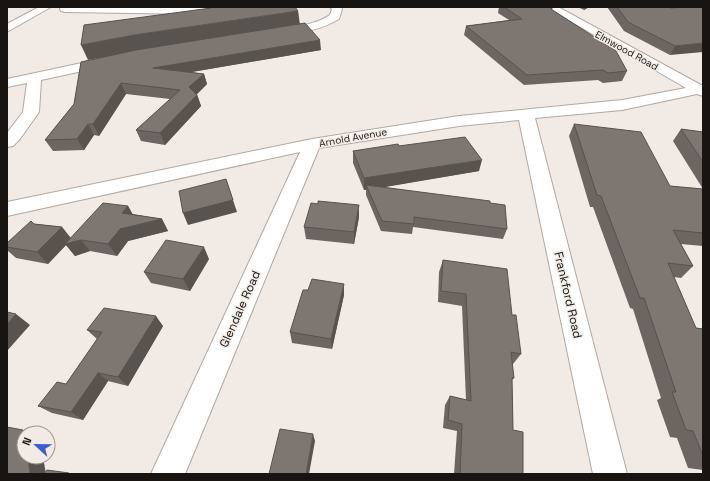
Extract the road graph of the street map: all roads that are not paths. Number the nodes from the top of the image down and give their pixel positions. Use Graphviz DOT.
graph roads {
  1 [pos="46,7"];
  2 [pos="68,7"];
  3 [pos="205,7"];
  4 [pos="335,7"];
  5 [pos="551,7"];
  6 [pos="7,30"];
  7 [pos="272,34"];
  8 [pos="121,59"];
  9 [pos="34,78"];
  10 [pos="7,82"];
  11 [pos="702,90"];
  12 [pos="526,115"];
  13 [pos="7,142"];
  14 [pos="312,144"];
  15 [pos="29,204"];
  16 [pos="7,209"];
  17 [pos="7,225"];
  18 [pos="168,474"];
  19 [pos="610,474"];
  1 -- 6 [label="street"];
  2 -- 3 [label="street"];
  4 -- 7 [label="street"];
  5 -- 11 [label="street, Elmwood Road"];
  8 -- 9 [label="street"];
  9 -- 10 [label="street"];
  9 -- 13 [label="street"];
  11 -- 12 [label="street, Arnold Avenue"];
  12 -- 14 [label="street, Arnold Avenue"];
  12 -- 19 [label="street, Frankford Road"];
  14 -- 15 [label="street, Arnold Avenue"];
  14 -- 18 [label="street, Glendale Road"];
  15 -- 16 [label="street, Arnold Avenue"];
  15 -- 17 [label="street"];
}
